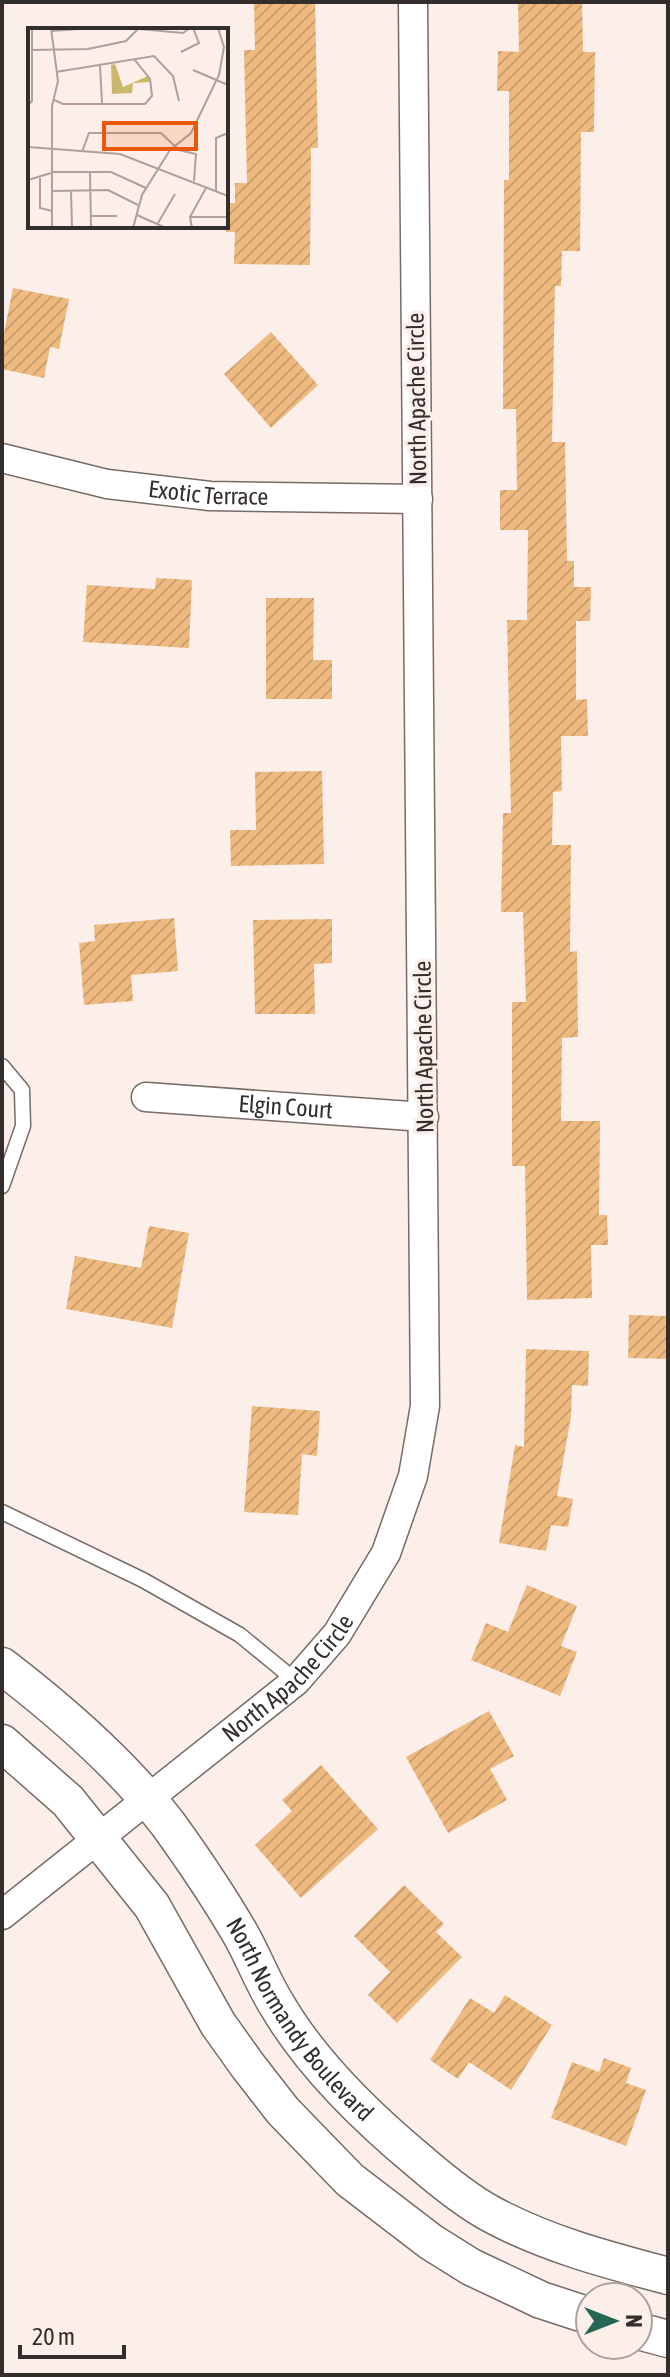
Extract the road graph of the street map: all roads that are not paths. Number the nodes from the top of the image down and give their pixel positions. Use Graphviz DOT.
graph roads {
  1 [pos="413,2"];
  2 [pos="2,458"];
  3 [pos="418,499"];
  4 [pos="2,1066"];
  5 [pos="146,1097"];
  6 [pos="424,1117"];
  7 [pos="2,1186"];
  8 [pos="2,1512"];
  9 [pos="2,1666"];
  10 [pos="296,1681"];
  11 [pos="2,1743"];
  12 [pos="148,1799"];
  13 [pos="97,1840"];
  14 [pos="2,1915"];
  15 [pos="668,2276"];
  16 [pos="574,2311"];
  1 -- 3 [label="street, North Apache Circle"];
  2 -- 3 [label="street, Exotic Terrace"];
  3 -- 6 [label="street, North Apache Circle"];
  4 -- 7 [label="lane"];
  5 -- 6 [label="street, Elgin Court"];
  6 -- 10 [label="street, North Apache Circle"];
  8 -- 10 [label="lane"];
  9 -- 12 [label="street, North Normandy Boulevard"];
  10 -- 12 [label="street, North Apache Circle"];
  11 -- 13 [label="street"];
  12 -- 13 [label="street, North Apache Circle"];
  12 -- 15 [label="street, North Normandy Boulevard"];
  13 -- 14 [label="street, North Apache Circle"];
  13 -- 16 [label="street"];
}
